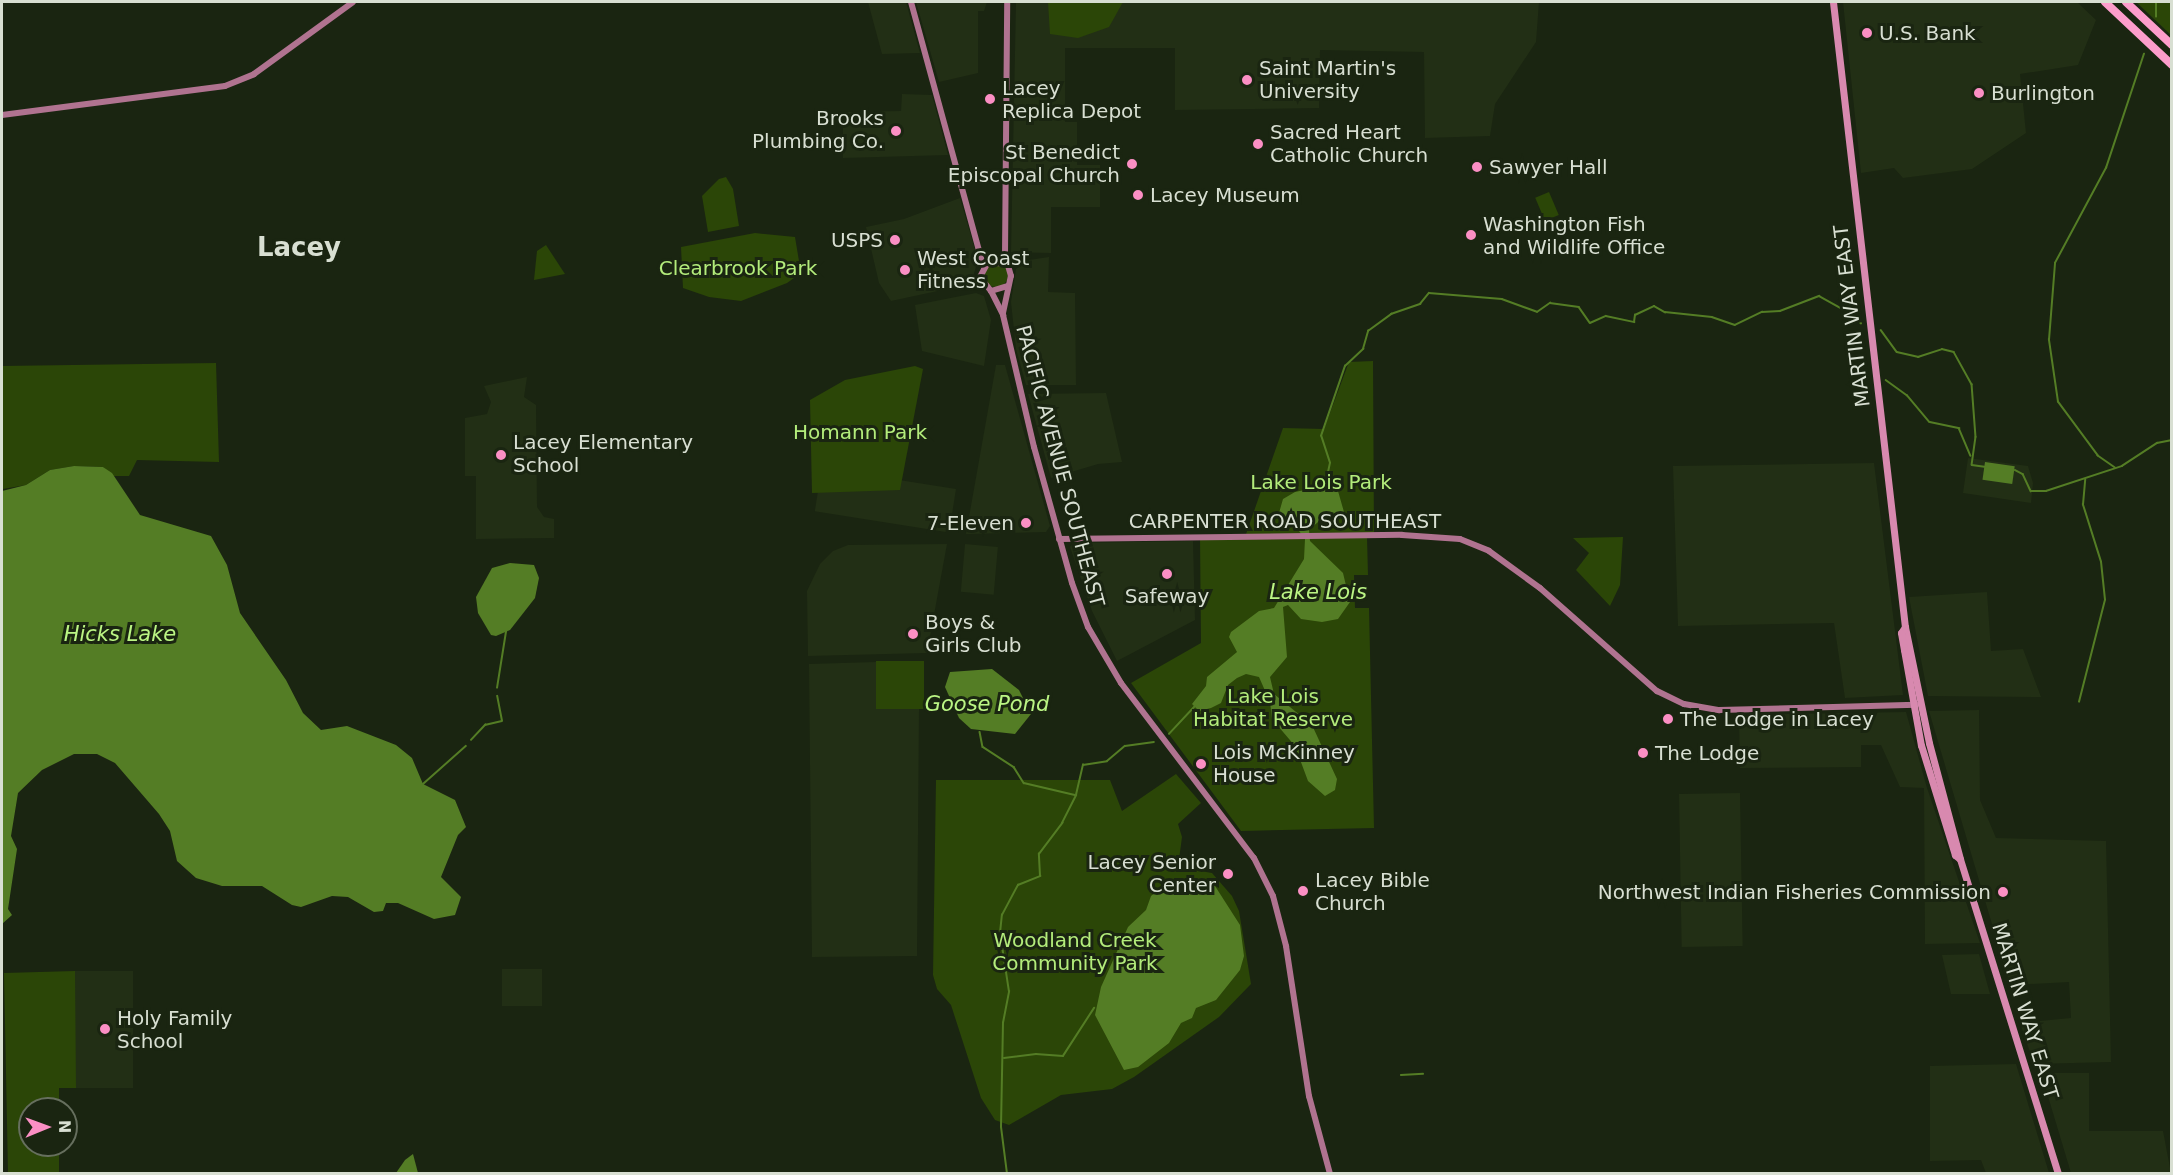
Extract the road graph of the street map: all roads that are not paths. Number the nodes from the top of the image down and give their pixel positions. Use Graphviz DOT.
graph roads {
  1 [pos="353,2"];
  2 [pos="911,2"];
  3 [pos="1007,2"];
  4 [pos="1833,2"];
  5 [pos="2105,2"];
  6 [pos="2126,2"];
  7 [pos="2172,45"];
  8 [pos="2172,65"];
  9 [pos="2,115"];
  10 [pos="1007,264"];
  11 [pos="983,266"];
  12 [pos="1007,286"];
  13 [pos="991,291"];
  14 [pos="1003,315"];
  15 [pos="1059,538"];
  16 [pos="1917,705"];
  17 [pos="1330,1173"];
  18 [pos="2058,1173"];
  1 -- 9 [label="main road"];
  2 -- 11 [label="main road"];
  3 -- 10 [label="main road"];
  4 -- 16 [label="main road, MARTIN WAY EAST"];
  5 -- 8 [label="highway"];
  6 -- 7 [label="highway"];
  10 -- 11 [label="main road"];
  10 -- 12 [label="main road"];
  11 -- 13 [label="main road"];
  12 -- 13 [label="main road"];
  12 -- 14 [label="main road, PACIFIC AVENUE SOUTHEAST"];
  13 -- 14 [label="main road, PACIFIC AVENUE SOUTHEAST"];
  14 -- 15 [label="main road, PACIFIC AVENUE SOUTHEAST"];
  15 -- 16 [label="main road, CARPENTER ROAD SOUTHEAST"];
  15 -- 17 [label="main road, PACIFIC AVENUE SOUTHEAST"];
  16 -- 18 [label="main road, MARTIN WAY EAST"];
}
